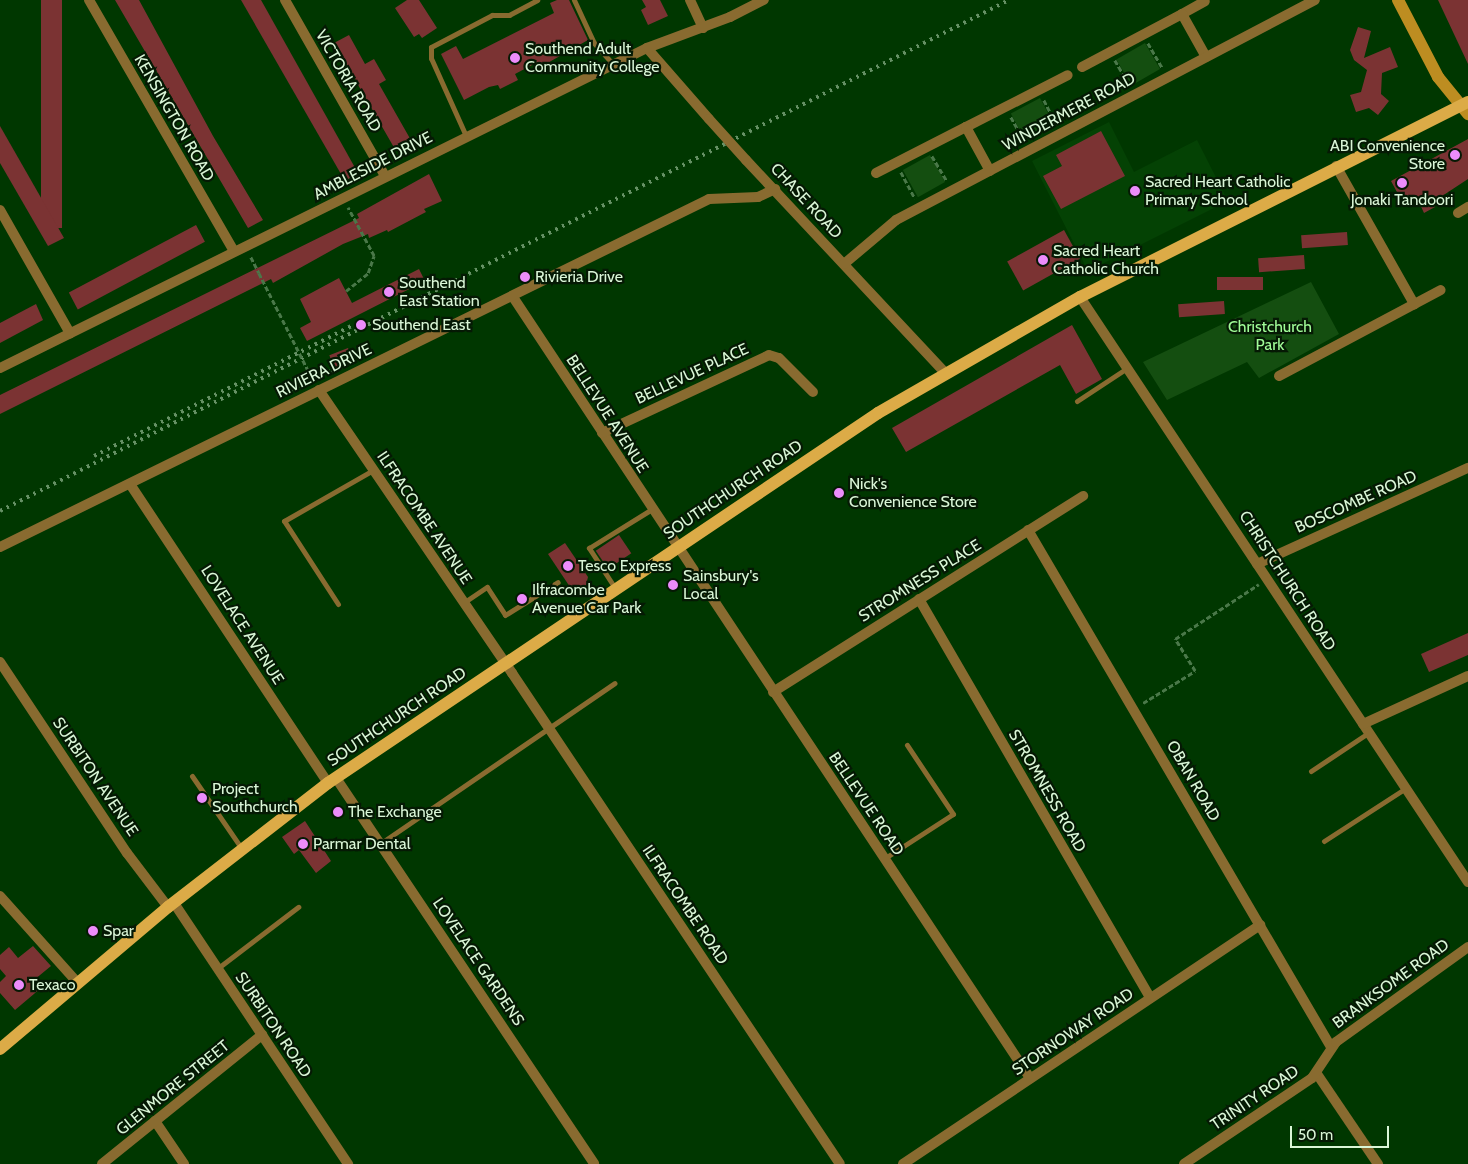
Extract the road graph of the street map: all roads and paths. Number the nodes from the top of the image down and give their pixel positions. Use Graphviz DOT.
graph roads {
  1 [pos="89,0"];
  2 [pos="285,0"];
  3 [pos="537,0"];
  4 [pos="574,0"];
  5 [pos="690,0"];
  6 [pos="764,0"];
  7 [pos="1206,0"];
  8 [pos="1315,0"];
  9 [pos="1398,0"];
  10 [pos="1304,3"];
  11 [pos="1182,14"];
  12 [pos="703,28"];
  13 [pos="1146,39"];
  14 [pos="647,48"];
  15 [pos="1113,56"];
  16 [pos="1206,57"];
  17 [pos="613,64"];
  18 [pos="1082,67"];
  19 [pos="1163,70"];
  20 [pos="1068,74"];
  21 [pos="1130,87"];
  22 [pos="1038,90"];
  23 [pos="1006,107"];
  24 [pos="1466,107"];
  25 [pos="1057,125"];
  26 [pos="966,128"];
  27 [pos="466,136"];
  28 [pos="1025,142"];
  29 [pos="931,152"];
  30 [pos="1336,166"];
  31 [pos="899,168"];
  32 [pos="990,171"];
  33 [pos="876,174"];
  34 [pos="385,176"];
  35 [pos="947,183"];
  36 [pos="775,189"];
  37 [pos="343,198"];
  38 [pos="916,199"];
  39 [pos="1468,207"];
  40 [pos="0,210"];
  41 [pos="1458,213"];
  42 [pos="246,246"];
  43 [pos="234,251"];
  44 [pos="844,264"];
  45 [pos="1441,290"];
  46 [pos="346,291"];
  47 [pos="513,297"];
  48 [pos="1080,297"];
  49 [pos="1414,304"];
  50 [pos="70,333"];
  51 [pos="0,368"];
  52 [pos="1128,368"];
  53 [pos="945,373"];
  54 [pos="333,374"];
  55 [pos="1279,376"];
  56 [pos="313,378"];
  57 [pos="319,390"];
  58 [pos="813,392"];
  59 [pos="294,393"];
  60 [pos="1077,401"];
  61 [pos="602,434"];
  62 [pos="1468,468"];
  63 [pos="373,469"];
  64 [pos="130,484"];
  65 [pos="1084,496"];
  66 [pos="652,510"];
  67 [pos="1028,530"];
  68 [pos="0,547"];
  69 [pos="676,548"];
  70 [pos="1257,564"];
  71 [pos="1267,578"];
  72 [pos="558,582"];
  73 [pos="616,588"];
  74 [pos="918,599"];
  75 [pos="462,603"];
  76 [pos="338,604"];
  77 [pos="0,662"];
  78 [pos="504,663"];
  79 [pos="1468,676"];
  80 [pos="615,683"];
  81 [pos="773,692"];
  82 [pos="1133,709"];
  83 [pos="1365,728"];
  84 [pos="549,729"];
  85 [pos="907,744"];
  86 [pos="1311,772"];
  87 [pos="192,776"];
  88 [pos="332,780"];
  89 [pos="1406,788"];
  90 [pos="1324,841"];
  91 [pos="380,843"];
  92 [pos="242,850"];
  93 [pos="884,859"];
  94 [pos="1468,882"];
  95 [pos="0,896"];
  96 [pos="171,905"];
  97 [pos="298,907"];
  98 [pos="1260,925"];
  99 [pos="1468,947"];
  100 [pos="218,969"];
  101 [pos="77,982"];
  102 [pos="1150,998"];
  103 [pos="262,1035"];
  104 [pos="1,1046"];
  105 [pos="1332,1047"];
  106 [pos="1317,1074"];
  107 [pos="1030,1078"];
  108 [pos="156,1121"];
  109 [pos="102,1164"];
  110 [pos="184,1164"];
  111 [pos="348,1164"];
  112 [pos="594,1164"];
  113 [pos="840,1164"];
  114 [pos="903,1164"];
  115 [pos="1184,1164"];
  116 [pos="1378,1164"];
  1 -- 43 [label="street, KENSINGTON ROAD"];
  2 -- 34 [label="street, VICTORIA ROAD"];
  3 -- 27 [label="lane"];
  4 -- 17 [label="lane"];
  5 -- 12 [label="street"];
  6 -- 12 [label="street, AMBLESIDE DRIVE"];
  7 -- 11 [label="street"];
  8 -- 10 [label="street, WINDERMERE ROAD"];
  9 -- 24 [label="street"];
  10 -- 16 [label="street, WINDERMERE ROAD"];
  11 -- 16 [label="street"];
  11 -- 18 [label="street"];
  12 -- 14 [label="street, AMBLESIDE DRIVE"];
  13 -- 19 [label="path"];
  14 -- 17 [label="street, AMBLESIDE DRIVE"];
  14 -- 36 [label="street, CHASE ROAD, bridge"];
  15 -- 21 [label="path"];
  16 -- 32 [label="street, WINDERMERE ROAD"];
  17 -- 27 [label="street, AMBLESIDE DRIVE"];
  20 -- 22 [label="street"];
  22 -- 23 [label="street"];
  22 -- 25 [label="path"];
  23 -- 26 [label="street"];
  23 -- 28 [label="path"];
  24 -- 30 [label="main road, SOUTHCHURCH ROAD"];
  26 -- 32 [label="street"];
  26 -- 33 [label="street"];
  27 -- 34 [label="street, AMBLESIDE DRIVE"];
  29 -- 35 [label="path"];
  30 -- 48 [label="main road, SOUTHCHURCH ROAD"];
  30 -- 49 [label="street"];
  31 -- 38 [label="path"];
  32 -- 44 [label="street, WINDERMERE ROAD"];
  34 -- 37 [label="street, AMBLESIDE DRIVE"];
  36 -- 44 [label="street, CHASE ROAD"];
  36 -- 47 [label="street, RIVIERA DRIVE"];
  37 -- 42 [label="street, AMBLESIDE DRIVE"];
  37 -- 46 [label="path"];
  39 -- 41 [label="street"];
  40 -- 50 [label="street"];
  42 -- 43 [label="street, AMBLESIDE DRIVE"];
  42 -- 56 [label="path, bridge"];
  43 -- 50 [label="street, AMBLESIDE DRIVE"];
  44 -- 53 [label="street, CHASE ROAD"];
  45 -- 49 [label="street"];
  47 -- 57 [label="street, RIVIERA DRIVE"];
  47 -- 61 [label="street, BELLEVUE AVENUE"];
  48 -- 52 [label="street, CHRISTCHURCH ROAD"];
  48 -- 53 [label="main road, SOUTHCHURCH ROAD"];
  49 -- 55 [label="street"];
  50 -- 51 [label="street, AMBLESIDE DRIVE"];
  52 -- 60 [label="lane"];
  52 -- 70 [label="street, CHRISTCHURCH ROAD"];
  53 -- 69 [label="main road, SOUTHCHURCH ROAD"];
  54 -- 56 [label="path"];
  56 -- 59 [label="path"];
  57 -- 63 [label="street, ILFRACOMBE AVENUE"];
  57 -- 64 [label="street, RIVIERA DRIVE"];
  58 -- 61 [label="street, BELLEVUE PLACE"];
  61 -- 66 [label="street, BELLEVUE AVENUE"];
  62 -- 70 [label="street, BOSCOMBE ROAD"];
  63 -- 75 [label="street, ILFRACOMBE AVENUE"];
  63 -- 76 [label="lane"];
  64 -- 68 [label="street, RIVIERA DRIVE"];
  64 -- 88 [label="street, LOVELACE AVENUE"];
  65 -- 67 [label="street, STROMNESS PLACE"];
  66 -- 69 [label="street, BELLEVUE AVENUE"];
  66 -- 73 [label="lane"];
  67 -- 74 [label="street, STROMNESS PLACE"];
  67 -- 82 [label="street, OBAN ROAD"];
  69 -- 73 [label="main road, SOUTHCHURCH ROAD"];
  69 -- 81 [label="street, BELLEVUE ROAD"];
  70 -- 71 [label="street, CHRISTCHURCH ROAD"];
  71 -- 82 [label="path"];
  71 -- 83 [label="street, CHRISTCHURCH ROAD"];
  72 -- 75 [label="lane"];
  73 -- 78 [label="main road, SOUTHCHURCH ROAD"];
  74 -- 81 [label="street, STROMNESS PLACE"];
  74 -- 102 [label="street, STROMNESS ROAD"];
  75 -- 78 [label="street, ILFRACOMBE AVENUE"];
  77 -- 96 [label="street, SURBITON AVENUE"];
  78 -- 84 [label="street, ILFRACOMBE ROAD"];
  78 -- 88 [label="main road, SOUTHCHURCH ROAD"];
  79 -- 83 [label="street"];
  80 -- 84 [label="lane"];
  81 -- 93 [label="street, BELLEVUE ROAD"];
  82 -- 98 [label="street, OBAN ROAD"];
  83 -- 86 [label="lane"];
  83 -- 89 [label="street, CHRISTCHURCH ROAD"];
  84 -- 91 [label="lane"];
  84 -- 113 [label="street, ILFRACOMBE ROAD"];
  85 -- 93 [label="lane"];
  87 -- 92 [label="lane"];
  88 -- 91 [label="street, LOVELACE GARDENS"];
  88 -- 92 [label="main road, SOUTHCHURCH ROAD"];
  89 -- 90 [label="lane"];
  89 -- 94 [label="street, CHRISTCHURCH ROAD"];
  91 -- 112 [label="street, LOVELACE GARDENS"];
  92 -- 96 [label="main road, SOUTHCHURCH ROAD"];
  93 -- 107 [label="street, BELLEVUE ROAD"];
  95 -- 101 [label="street"];
  96 -- 100 [label="street, SURBITON ROAD"];
  96 -- 101 [label="main road, SOUTHCHURCH ROAD"];
  97 -- 100 [label="lane"];
  98 -- 102 [label="street, STORNOWAY ROAD"];
  98 -- 105 [label="street, OBAN ROAD"];
  99 -- 105 [label="street, BRANKSOME ROAD"];
  100 -- 103 [label="street, SURBITON ROAD"];
  101 -- 104 [label="main road, SOUTHCHURCH ROAD"];
  102 -- 107 [label="street, STORNOWAY ROAD"];
  103 -- 108 [label="street, GLENMORE STREET"];
  103 -- 111 [label="street, SURBITON ROAD"];
  105 -- 106 [label="street, TRINITY ROAD"];
  106 -- 115 [label="street, TRINITY ROAD"];
  106 -- 116 [label="street"];
  107 -- 114 [label="street, STORNOWAY ROAD"];
  108 -- 109 [label="street, GLENMORE STREET"];
  108 -- 110 [label="street"];
}
